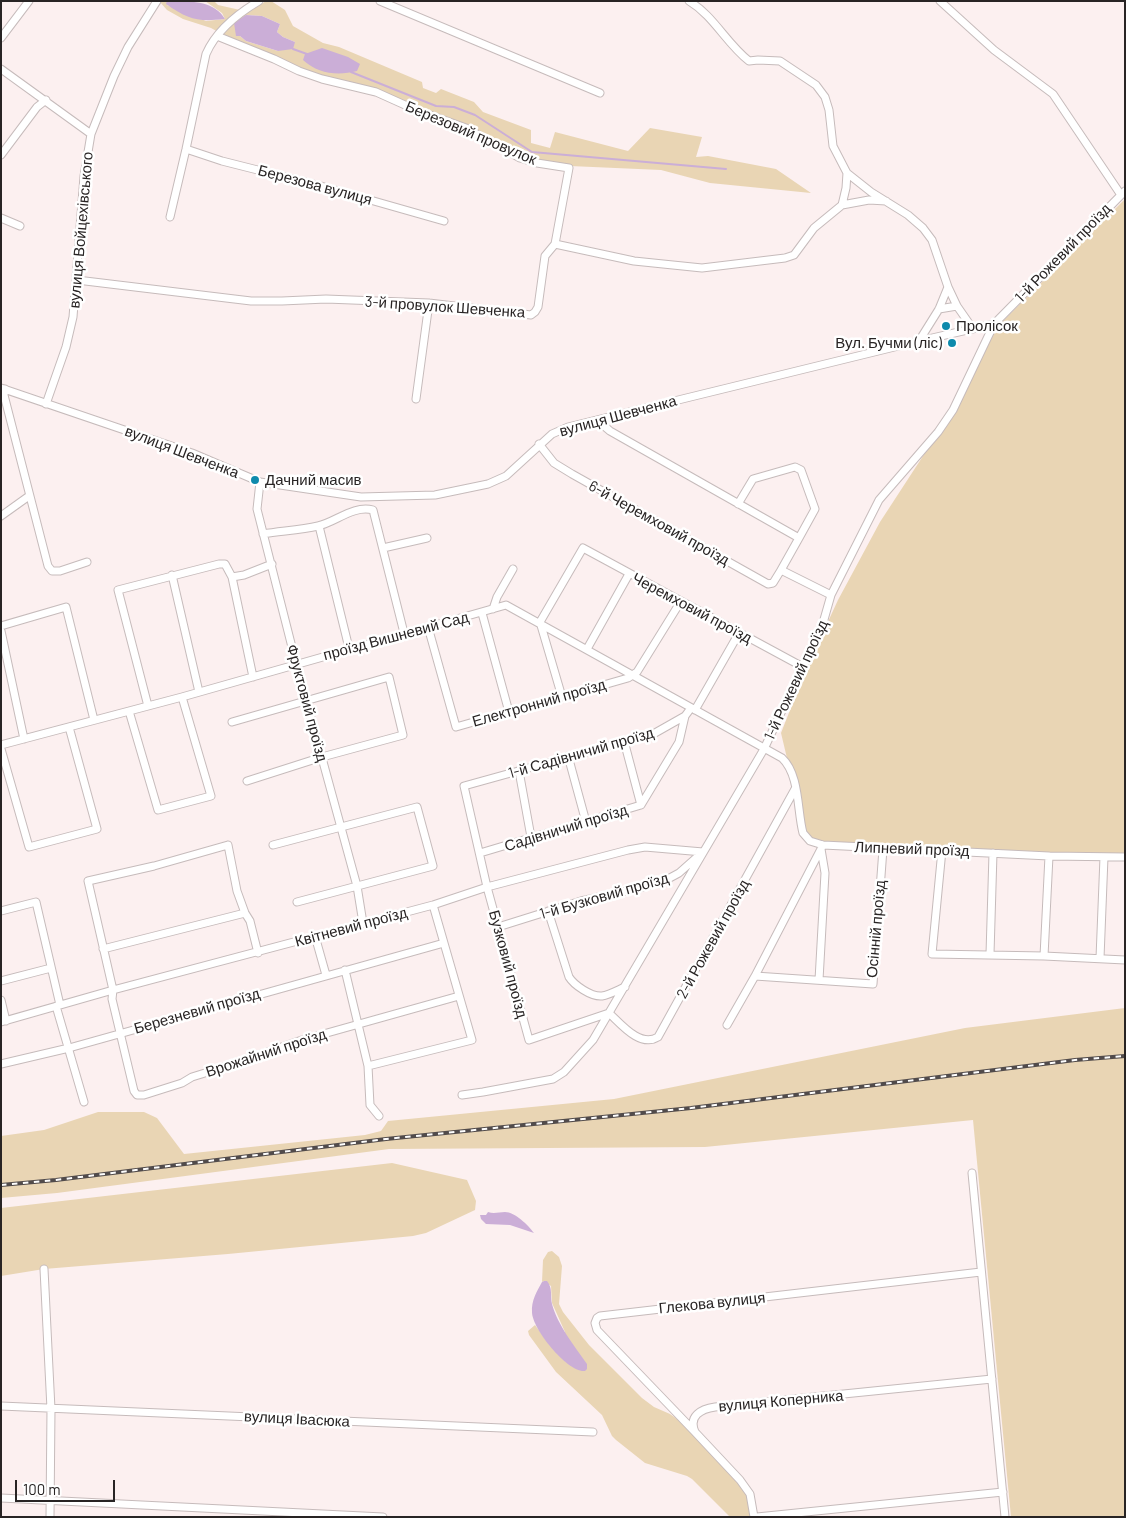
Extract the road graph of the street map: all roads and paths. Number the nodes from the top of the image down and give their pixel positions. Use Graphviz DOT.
graph roads {
  1 [pos="29,1"];
  2 [pos="259,1"];
  3 [pos="380,1"];
  4 [pos="689,1"];
  5 [pos="940,1"];
  6 [pos="156,4"];
  7 [pos="217,36"];
  8 [pos="1,38"];
  9 [pos="1,69"];
  10 [pos="600,93"];
  11 [pos="46,100"];
  12 [pos="91,134"];
  13 [pos="186,149"];
  14 [pos="1,155"];
  15 [pos="847,173"];
  16 [pos="1123,193"];
  17 [pos="886,201"];
  18 [pos="842,206"];
  19 [pos="170,217"];
  20 [pos="1,218"];
  21 [pos="444,221"];
  22 [pos="20,226"];
  23 [pos="555,244"];
  24 [pos="77,280"];
  25 [pos="948,287"];
  26 [pos="429,303"];
  27 [pos="957,306"];
  28 [pos="939,310"];
  29 [pos="994,324"];
  30 [pos="974,329"];
  31 [pos="919,340"];
  32 [pos="3,389"];
  33 [pos="416,400"];
  34 [pos="46,404"];
  35 [pos="597,420"];
  36 [pos="539,444"];
  37 [pos="260,482"];
  38 [pos="29,496"];
  39 [pos="738,504"];
  40 [pos="1,516"];
  41 [pos="319,526"];
  42 [pos="263,534"];
  43 [pos="427,538"];
  44 [pos="799,538"];
  45 [pos="382,548"];
  46 [pos="87,562"];
  47 [pos="272,564"];
  48 [pos="513,569"];
  49 [pos="781,570"];
  50 [pos="629,574"];
  51 [pos="172,575"];
  52 [pos="232,577"];
  53 [pos="831,595"];
  54 [pos="681,601"];
  55 [pos="493,609"];
  56 [pos="482,613"];
  57 [pos="540,622"];
  58 [pos="1,626"];
  59 [pos="428,627"];
  60 [pos="1,631"];
  61 [pos="404,633"];
  62 [pos="739,633"];
  63 [pos="349,648"];
  64 [pos="587,649"];
  65 [pos="296,663"];
  66 [pos="803,667"];
  67 [pos="633,675"];
  68 [pos="253,677"];
  69 [pos="199,692"];
  70 [pos="182,697"];
  71 [pos="562,697"];
  72 [pos="307,701"];
  73 [pos="148,706"];
  74 [pos="693,709"];
  75 [pos="129,711"];
  76 [pos="509,712"];
  77 [pos="685,716"];
  78 [pos="94,720"];
  79 [pos="232,722"];
  80 [pos="68,727"];
  81 [pos="24,739"];
  82 [pos="624,741"];
  83 [pos="1,747"];
  84 [pos="764,749"];
  85 [pos="568,756"];
  86 [pos="322,757"];
  87 [pos="519,771"];
  88 [pos="247,780"];
  89 [pos="464,786"];
  90 [pos="796,789"];
  91 [pos="641,805"];
  92 [pos="586,822"];
  93 [pos="340,826"];
  94 [pos="531,837"];
  95 [pos="273,845"];
  96 [pos="822,847"];
  97 [pos="883,849"];
  98 [pos="942,850"];
  99 [pos="703,852"];
  100 [pos="480,853"];
  101 [pos="993,853"];
  102 [pos="1049,856"];
  103 [pos="1104,857"];
  104 [pos="1125,857"];
  105 [pos="357,886"];
  106 [pos="487,887"];
  107 [pos="297,902"];
  108 [pos="434,905"];
  109 [pos="1,911"];
  110 [pos="548,911"];
  111 [pos="245,913"];
  112 [pos="363,923"];
  113 [pos="498,927"];
  114 [pos="315,936"];
  115 [pos="444,943"];
  116 [pos="103,949"];
  117 [pos="258,953"];
  118 [pos="990,954"];
  119 [pos="1044,956"];
  120 [pos="1100,958"];
  121 [pos="1125,960"];
  122 [pos="51,968"];
  123 [pos="345,970"];
  124 [pos="326,975"];
  125 [pos="755,976"];
  126 [pos="819,980"];
  127 [pos="1,982"];
  128 [pos="625,987"];
  129 [pos="113,990"];
  130 [pos="459,996"];
  131 [pos="1,1000"];
  132 [pos="58,1005"];
  133 [pos="609,1012"];
  134 [pos="4,1021"];
  135 [pos="358,1024"];
  136 [pos="727,1025"];
  137 [pos="121,1032"];
  138 [pos="69,1048"];
  139 [pos="1,1064"];
  140 [pos="368,1066"];
  141 [pos="462,1095"];
  142 [pos="84,1102"];
  143 [pos="379,1116"];
  144 [pos="972,1173"];
  145 [pos="44,1269"];
  146 [pos="981,1272"];
  147 [pos="992,1379"];
  148 [pos="1,1406"];
  149 [pos="51,1409"];
  150 [pos="593,1432"];
  151 [pos="695,1432"];
  152 [pos="1003,1492"];
  153 [pos="1,1498"];
  154 [pos="51,1500"];
  155 [pos="50,1517"];
  156 [pos="383,1517"];
  157 [pos="755,1517"];
  158 [pos="1005,1517"];
  1 -- 8 [label="street"];
  2 -- 7 [label="street"];
  3 -- 10 [label="street"];
  4 -- 15 [label="street"];
  5 -- 16 [label="street"];
  6 -- 12 [label="street, вулиця Войцехівського"];
  7 -- 13 [label="street"];
  7 -- 23 [label="street, Березовий провулок"];
  9 -- 11 [label="street"];
  11 -- 12 [label="street"];
  11 -- 14 [label="street"];
  12 -- 24 [label="street, вулиця Войцехівського"];
  13 -- 19 [label="street"];
  13 -- 21 [label="street, Березова вулиця"];
  15 -- 17 [label="street"];
  15 -- 18 [label="street"];
  16 -- 29 [label="street, 1-й Рожевий проїзд"];
  17 -- 18 [label="street"];
  17 -- 25 [label="street"];
  18 -- 23 [label="street"];
  20 -- 22 [label="street"];
  23 -- 26 [label="street, 3-й провулок Шевченка"];
  24 -- 26 [label="street, 3-й провулок Шевченка"];
  24 -- 34 [label="street, вулиця Войцехівського"];
  25 -- 27 [label="street"];
  25 -- 28 [label="street"];
  26 -- 33 [label="street"];
  27 -- 28 [label="street"];
  27 -- 30 [label="street"];
  28 -- 31 [label="street"];
  29 -- 30 [label="street, вулиця Шевченка"];
  29 -- 53 [label="street, 1-й Рожевий проїзд"];
  30 -- 31 [label="street, вулиця Шевченка"];
  31 -- 35 [label="street, вулиця Шевченка"];
  32 -- 34 [label="street, вулиця Шевченка"];
  32 -- 38 [label="street"];
  34 -- 37 [label="street, вулиця Шевченка"];
  35 -- 36 [label="street, вулиця Шевченка"];
  35 -- 39 [label="street"];
  36 -- 37 [label="street, вулиця Шевченка"];
  36 -- 49 [label="street, 6-й Черемховий проїзд"];
  37 -- 42 [label="street, Фруктовий проїзд"];
  38 -- 40 [label="street"];
  38 -- 46 [label="street"];
  39 -- 44 [label="street"];
  39 -- 44 [label="street, 6-й Черемховий проїзд"];
  41 -- 42 [label="street"];
  41 -- 45 [label="street"];
  41 -- 63 [label="street"];
  42 -- 47 [label="street, Фруктовий проїзд"];
  43 -- 45 [label="street"];
  44 -- 49 [label="street, 6-й Черемховий проїзд"];
  45 -- 61 [label="street"];
  47 -- 52 [label="street"];
  47 -- 65 [label="street, Фруктовий проїзд"];
  48 -- 55 [label="street"];
  49 -- 53 [label="street"];
  50 -- 54 [label="street, Черемховий проїзд"];
  50 -- 57 [label="street, Черемховий проїзд"];
  50 -- 64 [label="street"];
  51 -- 52 [label="street"];
  51 -- 69 [label="street"];
  51 -- 73 [label="street"];
  52 -- 68 [label="street"];
  53 -- 66 [label="street, 1-й Рожевий проїзд"];
  54 -- 62 [label="street, Черемховий проїзд"];
  54 -- 67 [label="street"];
  55 -- 56 [label="street, проїзд Вишневий Сад"];
  55 -- 57 [label="street, проїзд Вишневий Сад"];
  56 -- 59 [label="street, проїзд Вишневий Сад"];
  56 -- 76 [label="street"];
  57 -- 64 [label="street, проїзд Вишневий Сад"];
  57 -- 71 [label="street"];
  58 -- 78 [label="street"];
  59 -- 61 [label="street, проїзд Вишневий Сад"];
  59 -- 76 [label="street, Електронний проїзд"];
  60 -- 81 [label="street"];
  61 -- 63 [label="street, проїзд Вишневий Сад"];
  62 -- 66 [label="street, Черемховий проїзд"];
  62 -- 74 [label="street, 1-й Садівничий проїзд"];
  63 -- 65 [label="street, проїзд Вишневий Сад"];
  64 -- 67 [label="street, проїзд Вишневий Сад"];
  65 -- 68 [label="street, проїзд Вишневий Сад"];
  65 -- 72 [label="street, Фруктовий проїзд"];
  66 -- 84 [label="street, 1-й Рожевий проїзд"];
  67 -- 71 [label="street, Електронний проїзд"];
  67 -- 74 [label="street, проїзд Вишневий Сад"];
  68 -- 69 [label="street, проїзд Вишневий Сад"];
  69 -- 70 [label="street, проїзд Вишневий Сад"];
  70 -- 73 [label="street, проїзд Вишневий Сад"];
  70 -- 75 [label="street"];
  71 -- 76 [label="street, Електронний проїзд"];
  72 -- 79 [label="street"];
  72 -- 86 [label="street, Фруктовий проїзд"];
  72 -- 86 [label="street"];
  73 -- 75 [label="street, проїзд Вишневий Сад"];
  74 -- 77 [label="street, 1-й Садівничий проїзд"];
  74 -- 84 [label="street, проїзд Вишневий Сад"];
  75 -- 78 [label="street, проїзд Вишневий Сад"];
  77 -- 82 [label="street, 1-й Садівничий проїзд"];
  77 -- 91 [label="street, Садівничий проїзд"];
  78 -- 80 [label="street, проїзд Вишневий Сад"];
  80 -- 81 [label="street, проїзд Вишневий Сад"];
  80 -- 83 [label="street"];
  81 -- 83 [label="street, проїзд Вишневий Сад"];
  82 -- 85 [label="street, 1-й Садівничий проїзд"];
  82 -- 91 [label="street"];
  84 -- 90 [label="street, Липневий проїзд"];
  84 -- 99 [label="street, 1-й Рожевий проїзд"];
  85 -- 87 [label="street, 1-й Садівничий проїзд"];
  85 -- 92 [label="street"];
  86 -- 88 [label="street"];
  86 -- 93 [label="street, Фруктовий проїзд"];
  87 -- 89 [label="street, 1-й Садівничий проїзд"];
  87 -- 94 [label="street"];
  89 -- 100 [label="street, Бузковий проїзд"];
  90 -- 96 [label="street, Липневий проїзд"];
  90 -- 133 [label="street, 2-й Рожевий проїзд"];
  91 -- 92 [label="street, Садівничий проїзд"];
  92 -- 94 [label="street, Садівничий проїзд"];
  93 -- 95 [label="street"];
  93 -- 105 [label="street, Фруктовий проїзд"];
  93 -- 105 [label="street"];
  94 -- 100 [label="street, Садівничий проїзд"];
  96 -- 97 [label="street, Липневий проїзд"];
  96 -- 125 [label="street"];
  96 -- 126 [label="street"];
  97 -- 98 [label="street, Липневий проїзд"];
  97 -- 126 [label="street, Осінній проїзд"];
  98 -- 101 [label="street, Липневий проїзд"];
  98 -- 118 [label="street"];
  99 -- 106 [label="street, Квітневий проїзд"];
  99 -- 110 [label="street, 1-й Бузковий проїзд"];
  99 -- 128 [label="street, 1-й Рожевий проїзд"];
  100 -- 106 [label="street, Бузковий проїзд"];
  101 -- 102 [label="street, Липневий проїзд"];
  101 -- 118 [label="street"];
  102 -- 103 [label="street, Липневий проїзд"];
  102 -- 119 [label="street"];
  103 -- 104 [label="street, Липневий проїзд"];
  103 -- 120 [label="street"];
  105 -- 107 [label="street"];
  105 -- 112 [label="street, Фруктовий проїзд"];
  106 -- 108 [label="street, Квітневий проїзд"];
  106 -- 113 [label="street, Бузковий проїзд"];
  108 -- 112 [label="street, Квітневий проїзд"];
  108 -- 115 [label="street"];
  109 -- 122 [label="street"];
  110 -- 113 [label="street, 1-й Бузковий проїзд"];
  110 -- 128 [label="street"];
  111 -- 116 [label="street"];
  111 -- 116 [label="street"];
  111 -- 117 [label="street"];
  112 -- 114 [label="street, Квітневий проїзд"];
  113 -- 133 [label="street, Бузковий проїзд"];
  114 -- 117 [label="street, Квітневий проїзд"];
  114 -- 124 [label="street"];
  115 -- 123 [label="street, Березневий проїзд"];
  115 -- 130 [label="street"];
  116 -- 129 [label="street"];
  117 -- 129 [label="street, Квітневий проїзд"];
  118 -- 119 [label="street"];
  119 -- 120 [label="street"];
  120 -- 121 [label="street"];
  122 -- 127 [label="street"];
  122 -- 132 [label="street"];
  123 -- 124 [label="street, Березневий проїзд"];
  123 -- 135 [label="street"];
  124 -- 137 [label="street, Березневий проїзд"];
  125 -- 126 [label="street, Осінній проїзд"];
  125 -- 136 [label="street"];
  128 -- 133 [label="street, 1-й Рожевий проїзд"];
  129 -- 132 [label="street, Квітневий проїзд"];
  129 -- 137 [label="street"];
  130 -- 135 [label="street, Врожайний проїзд"];
  130 -- 140 [label="street"];
  131 -- 134 [label="street"];
  132 -- 134 [label="street, Квітневий проїзд"];
  132 -- 138 [label="street"];
  133 -- 141 [label="street, 1-й Рожевий проїзд"];
  135 -- 137 [label="street, Врожайний проїзд"];
  135 -- 140 [label="street"];
  137 -- 138 [label="street, Березневий проїзд"];
  138 -- 139 [label="street, Березневий проїзд"];
  138 -- 142 [label="street"];
  140 -- 143 [label="street"];
  144 -- 146 [label="street"];
  145 -- 149 [label="street"];
  146 -- 147 [label="street"];
  146 -- 151 [label="street, Глекова вулиця"];
  147 -- 151 [label="street, вулиця Коперника"];
  147 -- 152 [label="street"];
  148 -- 149 [label="street, вулиця Івасюка"];
  149 -- 150 [label="street, вулиця Івасюка"];
  149 -- 154 [label="street"];
  151 -- 157 [label="street"];
  152 -- 157 [label="street"];
  152 -- 158 [label="street"];
  153 -- 154 [label="street"];
  154 -- 155 [label="street"];
  154 -- 156 [label="street"];
}
